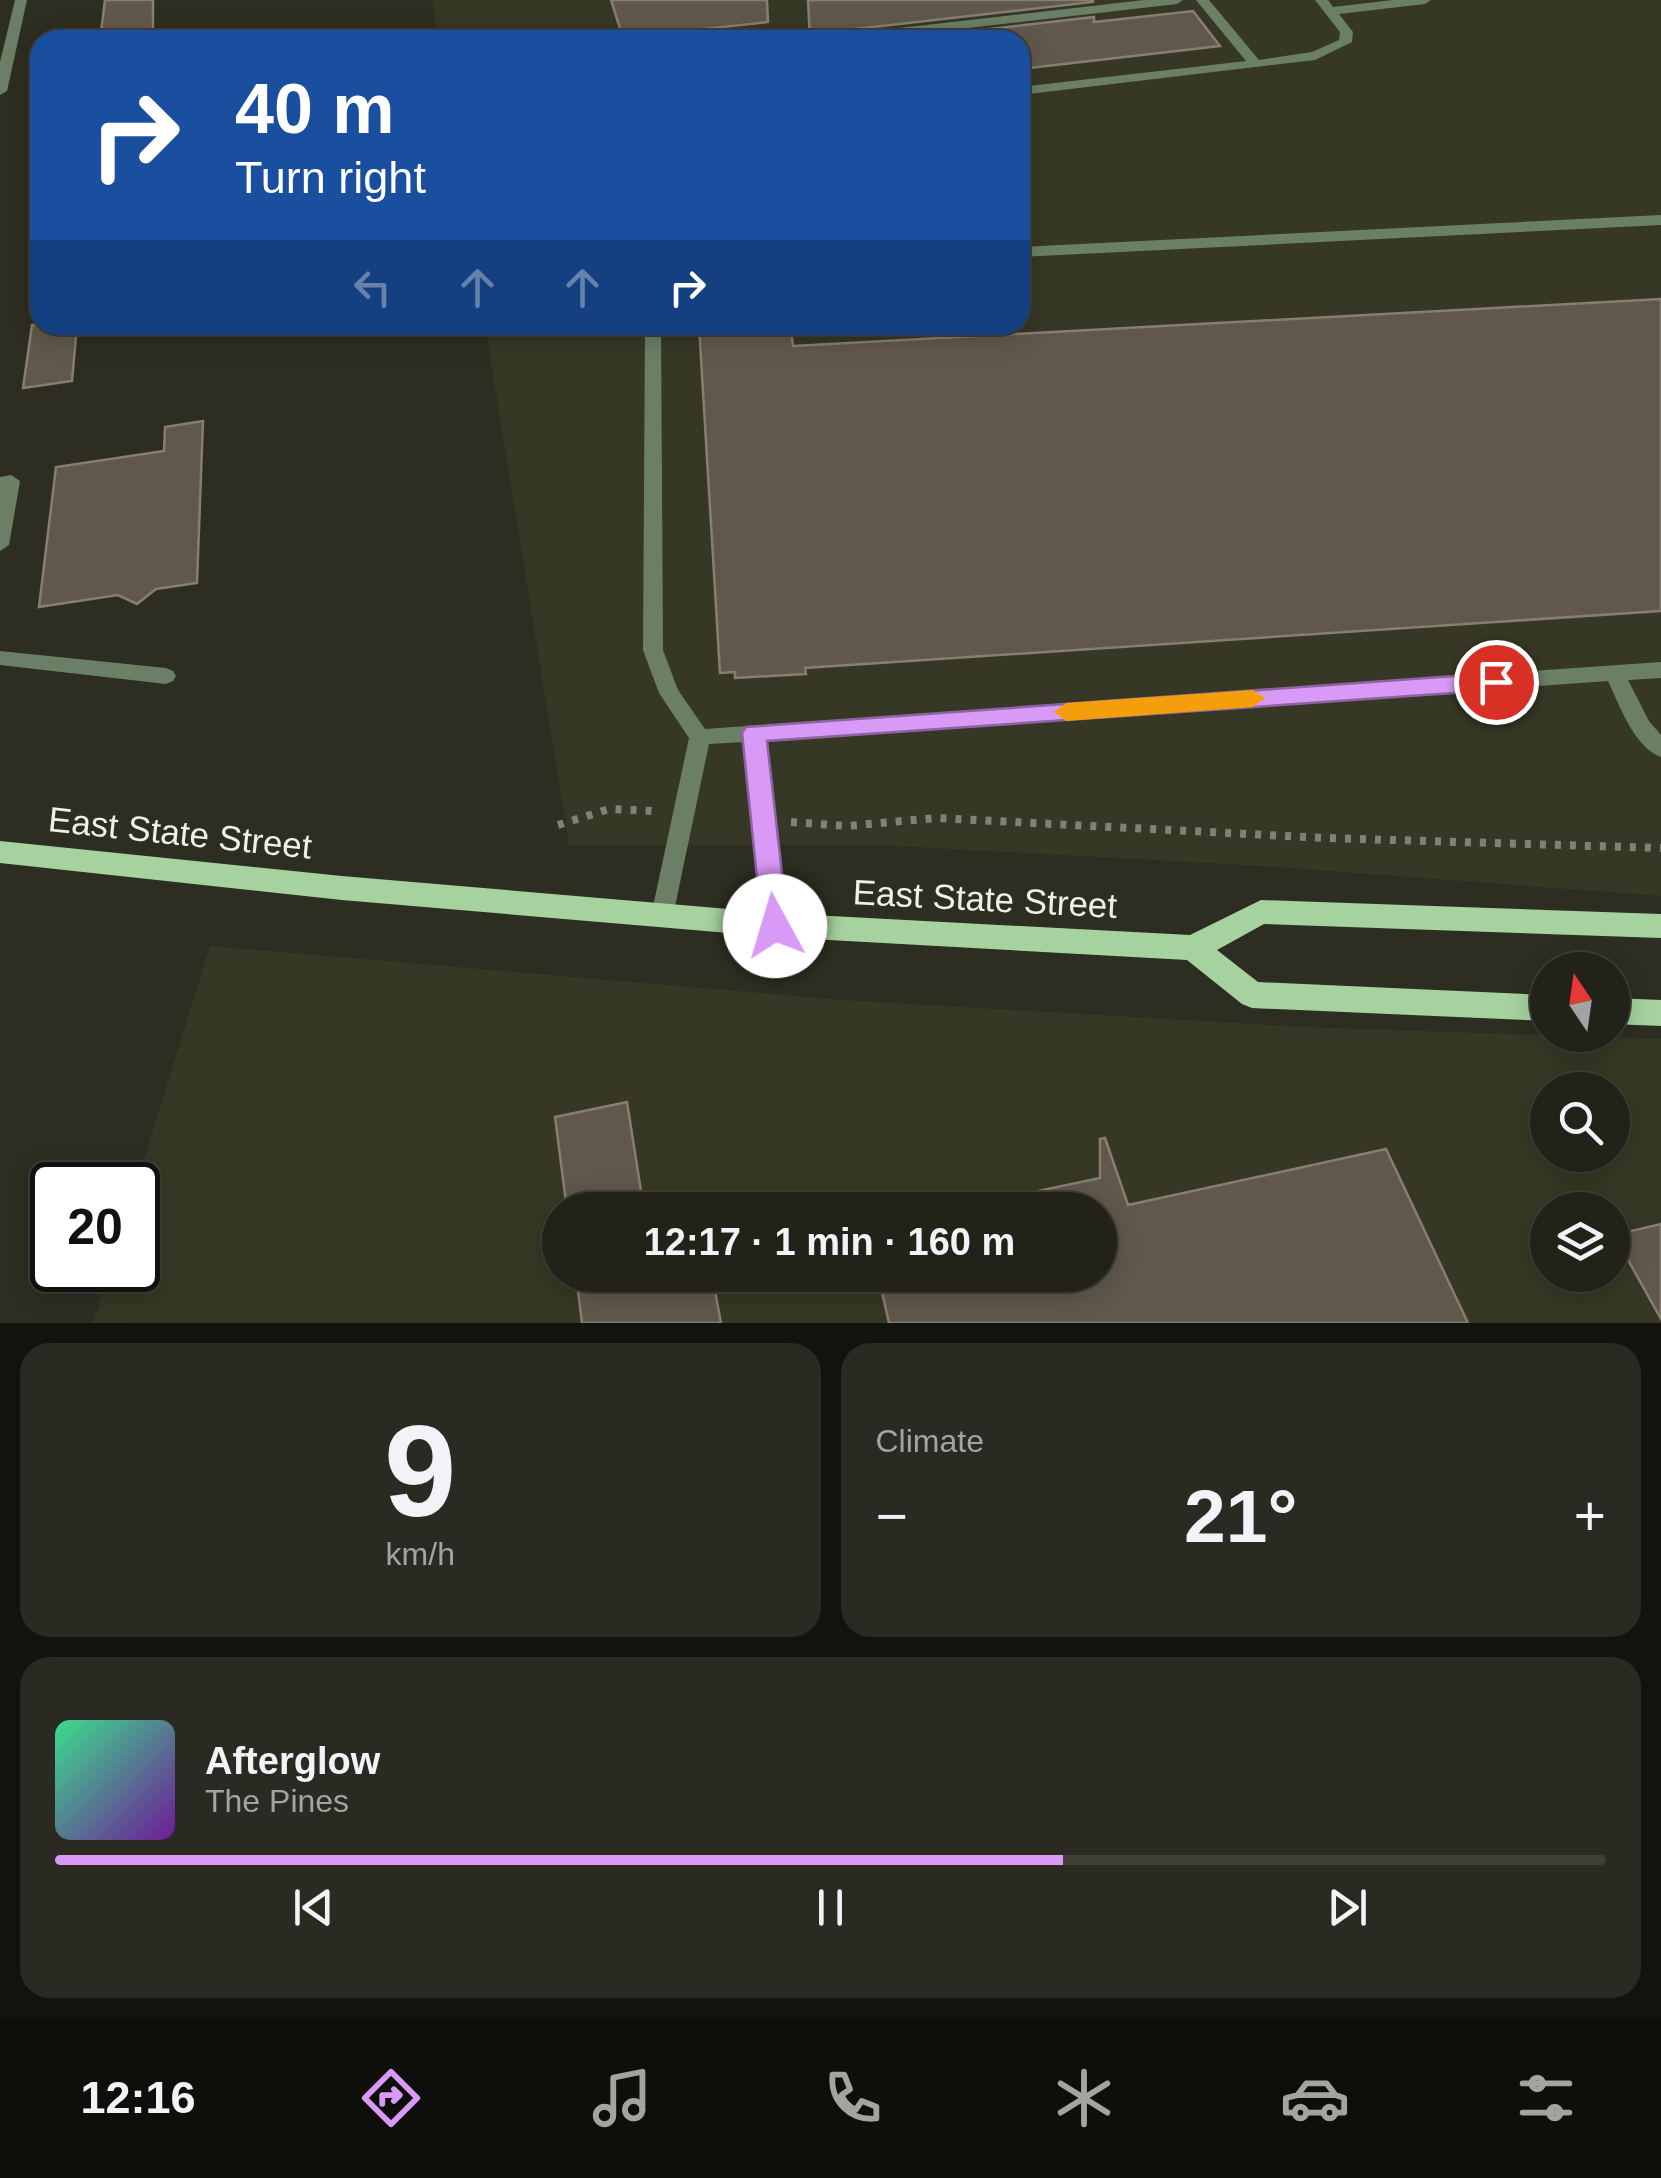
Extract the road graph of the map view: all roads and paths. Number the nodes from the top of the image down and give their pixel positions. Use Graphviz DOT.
graph roads {
  1 [pos="21,0"];
  2 [pos="1178,0"];
  3 [pos="1202,0"];
  4 [pos="1321,0"];
  5 [pos="1424,0"];
  6 [pos="1332,11"];
  7 [pos="916,30"];
  8 [pos="1256,64"];
  9 [pos="1030,90"];
  10 [pos="0,91"];
  11 [pos="1661,220"];
  12 [pos="1030,252"];
  13 [pos="653,335"];
  14 [pos="0,483"];
  15 [pos="0,545"];
  16 [pos="0,658"];
  17 [pos="1661,670"];
  18 [pos="1614,674"];
  19 [pos="166,676"];
  20 [pos="754,733"];
  21 [pos="700,737"];
  22 [pos="1661,749"];
  23 [pos="645,810"];
  24 [pos="825,824"];
  25 [pos="558,825"];
  26 [pos="1661,848"];
  27 [pos="0,852"];
  28 [pos="662,916"];
  29 [pos="775,926"];
  30 [pos="1661,926"];
  31 [pos="1193,948"];
  32 [pos="1530,1007"];
  33 [pos="1630,1012"];
  34 [pos="1661,1013"];
  1 -- 10 [label="street"];
  2 -- 7 [label="street"];
  3 -- 8 [label="street"];
  4 -- 6 [label="street"];
  5 -- 6 [label="street"];
  6 -- 8 [label="street"];
  8 -- 9 [label="street"];
  11 -- 12 [label="street"];
  13 -- 21 [label="street"];
  14 -- 15 [label="street"];
  16 -- 19 [label="street"];
  17 -- 18 [label="street"];
  18 -- 20 [label="street"];
  18 -- 22 [label="street"];
  20 -- 21 [label="street"];
  20 -- 29 [label="street"];
  21 -- 28 [label="street"];
  23 -- 25 [label="path"];
  24 -- 26 [label="path"];
  27 -- 28 [label="main road, East State Street"];
  28 -- 29 [label="main road, East State Street"];
  29 -- 31 [label="main road, East State Street"];
  30 -- 31 [label="main road"];
  31 -- 32 [label="main road"];
  33 -- 34 [label="main road"];
}
